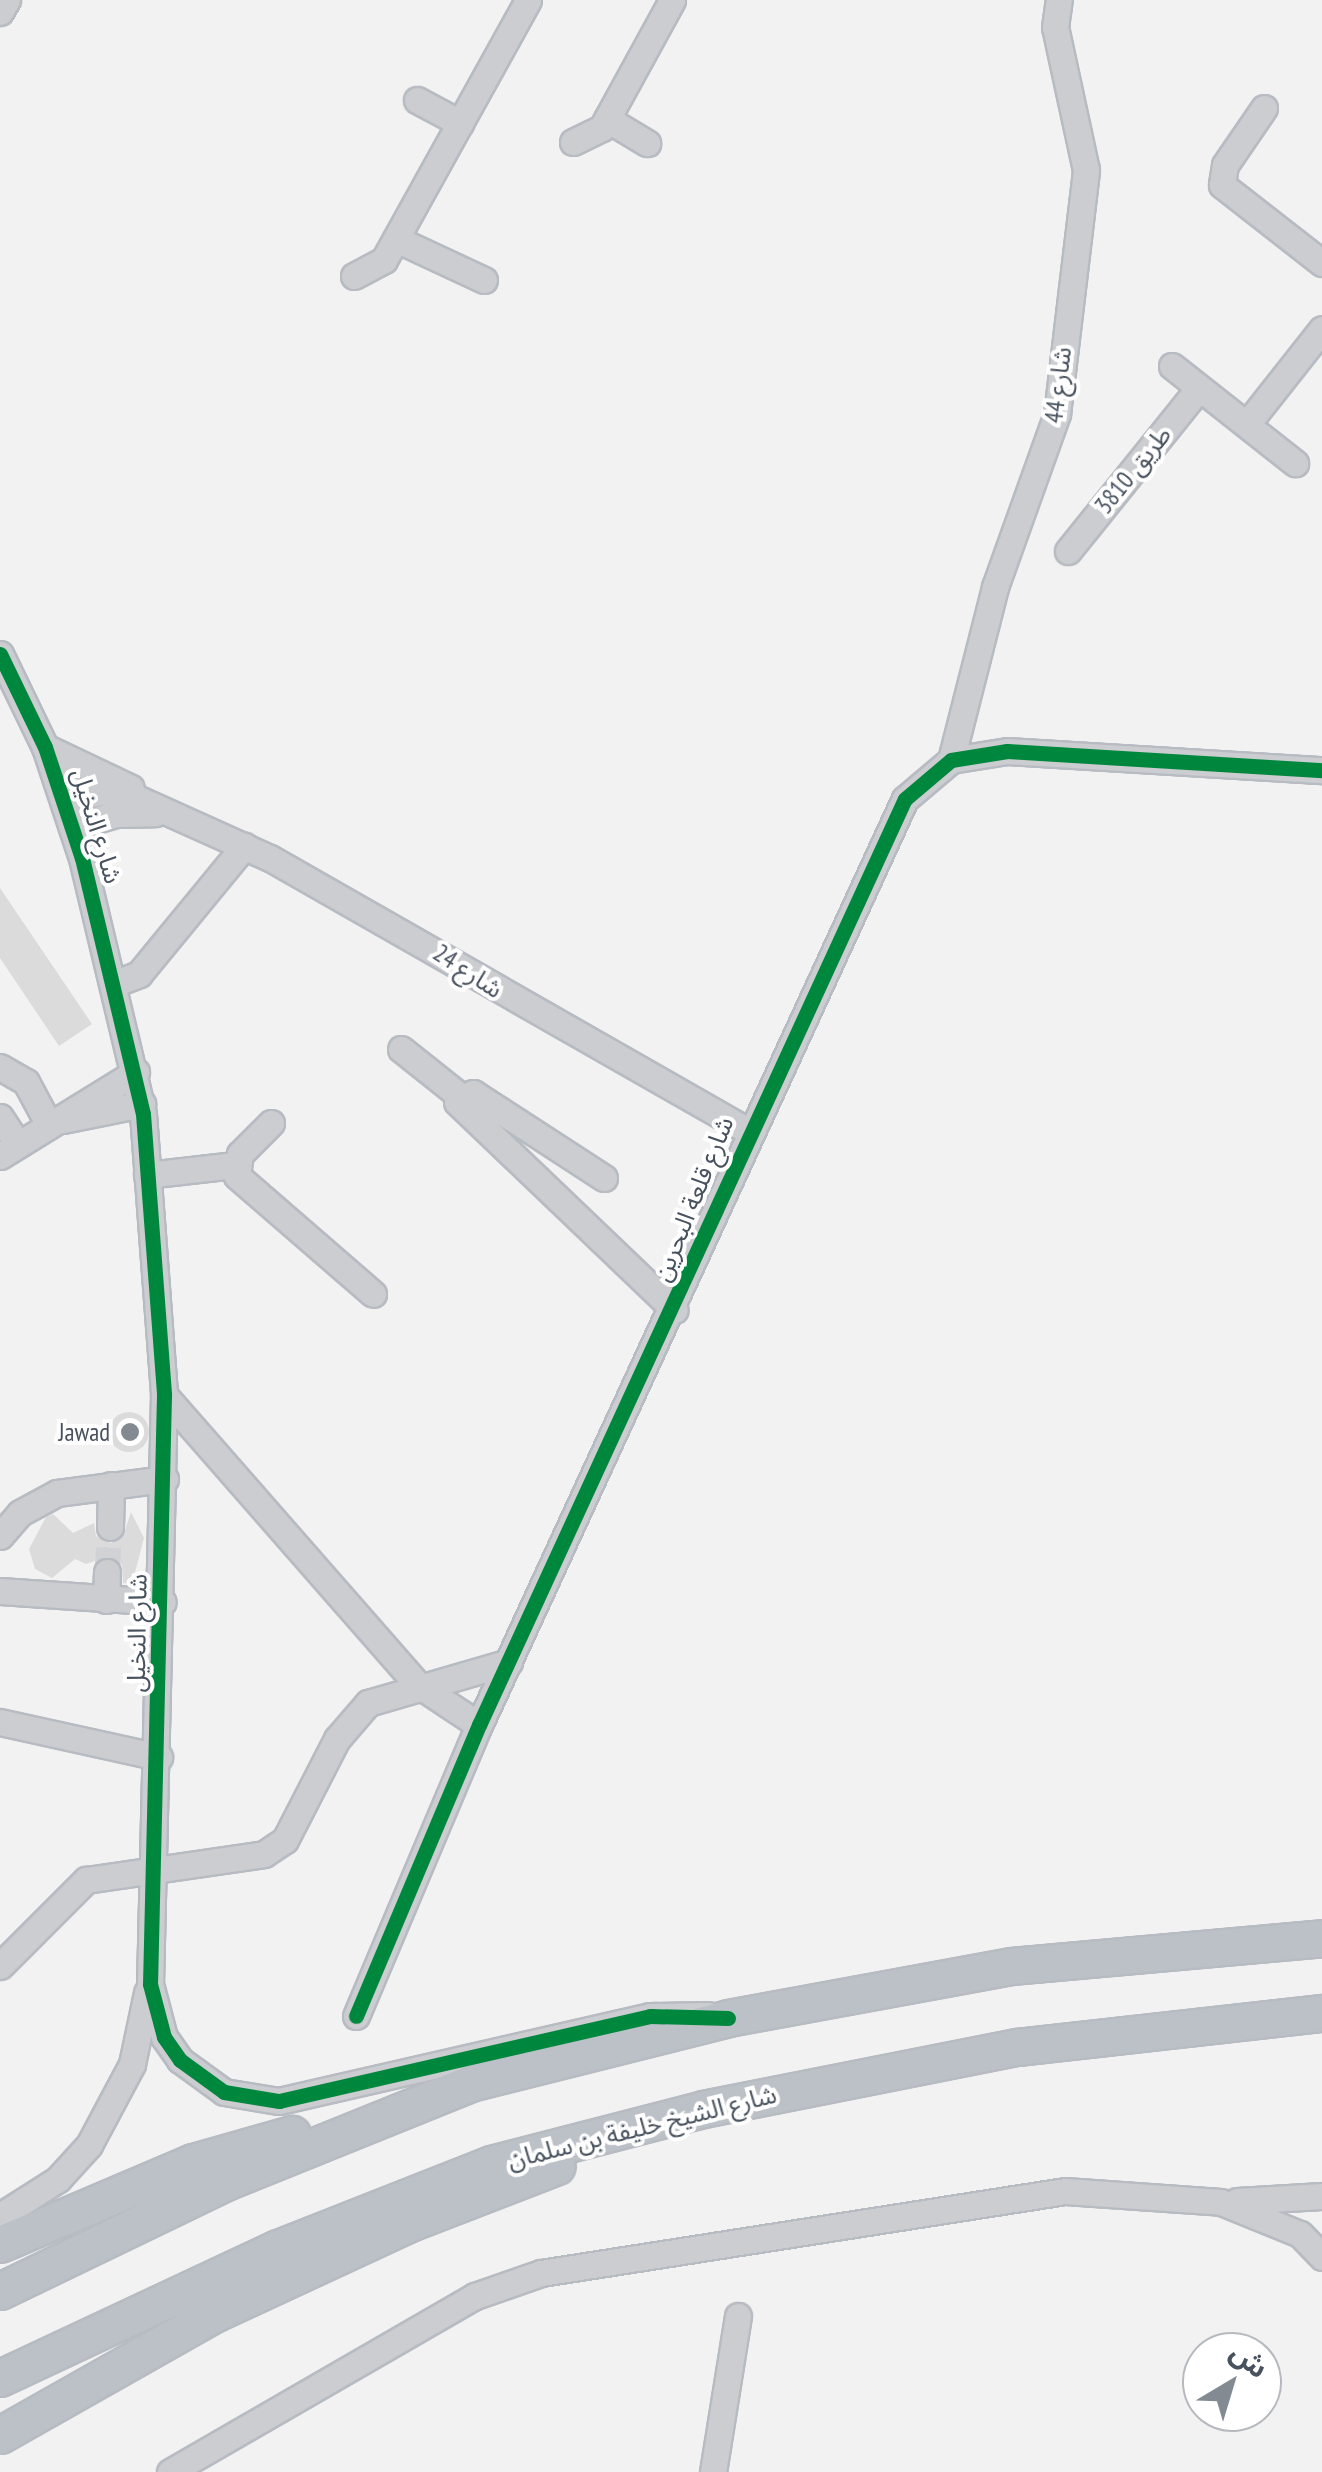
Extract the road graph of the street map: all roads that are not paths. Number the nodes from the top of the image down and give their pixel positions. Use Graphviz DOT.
graph roads {
  1 [pos="7,0"];
  2 [pos="528,0"];
  3 [pos="672,0"];
  4 [pos="1054,2"];
  5 [pos="0,12"];
  6 [pos="417,100"];
  7 [pos="1264,108"];
  8 [pos="608,119"];
  9 [pos="460,123"];
  10 [pos="573,142"];
  11 [pos="648,143"];
  12 [pos="396,239"];
  13 [pos="1322,263"];
  14 [pos="354,276"];
  15 [pos="484,280"];
  16 [pos="1322,329"];
  17 [pos="1172,366"];
  18 [pos="1200,388"];
  19 [pos="1247,424"];
  20 [pos="1295,464"];
  21 [pos="1068,551"];
  22 [pos="0,654"];
  23 [pos="46,747"];
  24 [pos="952,760"];
  25 [pos="1322,770"];
  26 [pos="62,799"];
  27 [pos="185,819"];
  28 [pos="72,827"];
  29 [pos="244,846"];
  30 [pos="116,983"];
  31 [pos="401,1049"];
  32 [pos="0,1067"];
  33 [pos="136,1072"];
  34 [pos="460,1096"];
  35 [pos="142,1104"];
  36 [pos="0,1117"];
  37 [pos="272,1123"];
  38 [pos="51,1124"];
  39 [pos="748,1131"];
  40 [pos="9,1151"];
  41 [pos="235,1165"];
  42 [pos="147,1175"];
  43 [pos="604,1178"];
  44 [pos="374,1294"];
  45 [pos="675,1310"];
  46 [pos="164,1394"];
  47 [pos="165,1480"];
  48 [pos="111,1485"];
  49 [pos="110,1527"];
  50 [pos="0,1536"];
  51 [pos="107,1572"];
  52 [pos="0,1591"];
  53 [pos="106,1600"];
  54 [pos="163,1602"];
  55 [pos="509,1662"];
  56 [pos="416,1684"];
  57 [pos="0,1722"];
  58 [pos="479,1725"];
  59 [pos="159,1757"];
  60 [pos="152,1870"];
  61 [pos="1322,1938"];
  62 [pos="0,1966"];
  63 [pos="150,1984"];
  64 [pos="1322,2013"];
  65 [pos="356,2016"];
  66 [pos="728,2018"];
  67 [pos="456,2088"];
  68 [pos="702,2109"];
  69 [pos="1322,2196"];
  70 [pos="1221,2202"];
  71 [pos="0,2216"];
  72 [pos="0,2244"];
  73 [pos="1322,2257"];
  74 [pos="0,2291"];
  75 [pos="738,2316"];
  76 [pos="0,2378"];
  77 [pos="0,2435"];
  78 [pos="170,2472"];
  79 [pos="713,2472"];
  1 -- 5 [label="street"];
  2 -- 9 [label="street"];
  3 -- 8 [label="street"];
  4 -- 24 [label="street, شارع 44"];
  6 -- 9 [label="street"];
  7 -- 13 [label="street"];
  8 -- 10 [label="street"];
  8 -- 11 [label="street"];
  9 -- 12 [label="street"];
  12 -- 14 [label="street"];
  12 -- 15 [label="street"];
  16 -- 19 [label="street"];
  17 -- 18 [label="street"];
  18 -- 19 [label="street"];
  18 -- 21 [label="street, طريق 3810"];
  19 -- 20 [label="street"];
  22 -- 23 [label="street, شارع النخيل"];
  23 -- 26 [label="street, شارع النخيل"];
  23 -- 27 [label="street"];
  24 -- 25 [label="street"];
  24 -- 39 [label="street, شارع قلعة البحرين"];
  26 -- 27 [label="street, شارع 24"];
  26 -- 28 [label="street, شارع النخيل"];
  27 -- 28 [label="street, شارع 24"];
  27 -- 29 [label="street, شارع 24"];
  28 -- 30 [label="street, شارع النخيل"];
  29 -- 30 [label="street"];
  29 -- 39 [label="street, شارع 24"];
  30 -- 33 [label="street, شارع النخيل"];
  31 -- 34 [label="street"];
  32 -- 38 [label="street"];
  33 -- 35 [label="street, شارع النخيل"];
  33 -- 38 [label="street"];
  34 -- 43 [label="street"];
  34 -- 45 [label="street"];
  35 -- 38 [label="street"];
  35 -- 42 [label="street, شارع النخيل"];
  36 -- 40 [label="street"];
  37 -- 41 [label="street"];
  38 -- 40 [label="street"];
  39 -- 45 [label="street, شارع قلعة البحرين"];
  41 -- 42 [label="street"];
  41 -- 44 [label="street"];
  42 -- 46 [label="street, شارع النخيل"];
  45 -- 55 [label="street, شارع قلعة البحرين"];
  46 -- 47 [label="street, شارع النخيل"];
  46 -- 56 [label="street"];
  47 -- 48 [label="street"];
  47 -- 54 [label="street, شارع النخيل"];
  48 -- 49 [label="street"];
  48 -- 50 [label="street"];
  51 -- 53 [label="street"];
  52 -- 53 [label="street"];
  53 -- 54 [label="street"];
  54 -- 59 [label="street, شارع النخيل"];
  55 -- 56 [label="street"];
  55 -- 58 [label="street, شارع قلعة البحرين"];
  56 -- 58 [label="street"];
  56 -- 60 [label="street"];
  57 -- 59 [label="street"];
  58 -- 65 [label="street, شارع قلعة البحرين"];
  59 -- 60 [label="street, شارع النخيل"];
  60 -- 62 [label="street"];
  60 -- 63 [label="street, شارع النخيل"];
  61 -- 66 [label="highway"];
  63 -- 66 [label="street, شارع النخيل"];
  63 -- 71 [label="street, شارع النخيل"];
  64 -- 68 [label="highway, شارع الشيخ خليفة بن سلمان"];
  66 -- 67 [label="highway"];
  67 -- 72 [label="highway"];
  67 -- 74 [label="highway"];
  68 -- 76 [label="highway, شارع الشيخ خليفة بن سلمان"];
  68 -- 77 [label="highway"];
  69 -- 70 [label="street"];
  70 -- 73 [label="street"];
  70 -- 78 [label="street"];
  75 -- 79 [label="street"];
}
